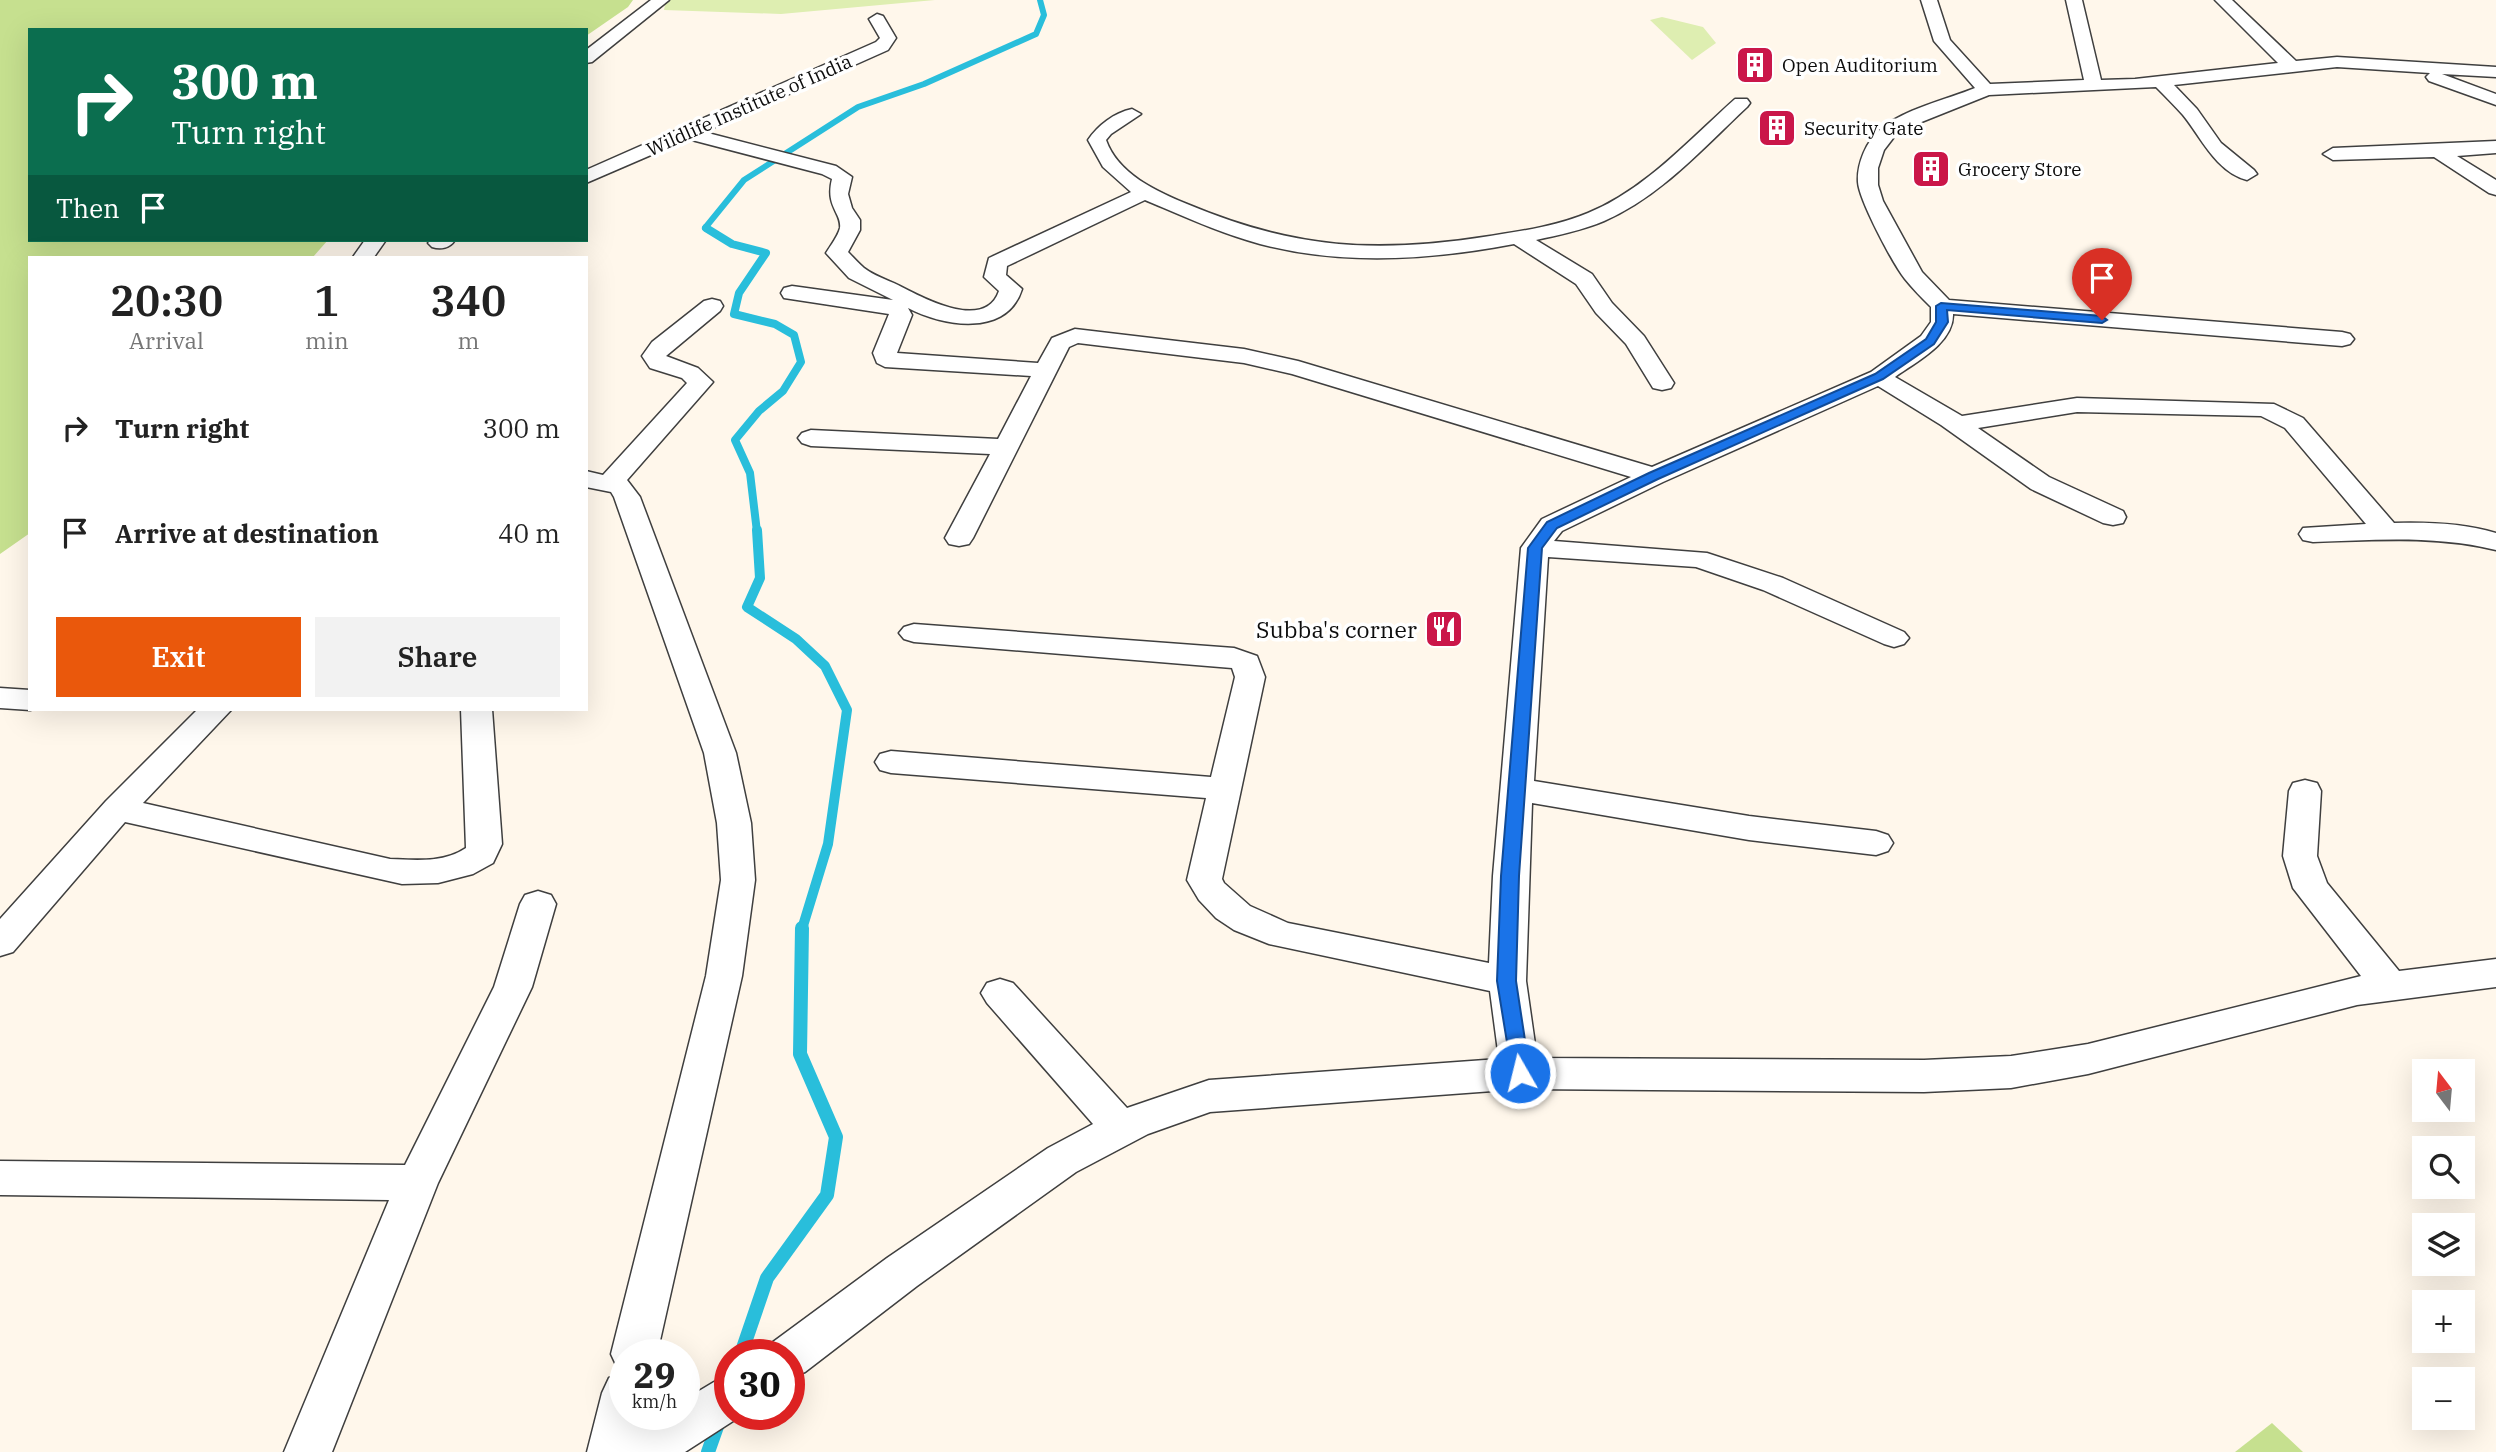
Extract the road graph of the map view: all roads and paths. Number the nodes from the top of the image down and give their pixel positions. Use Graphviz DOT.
graph roads {
  1 [pos="661,0"];
  2 [pos="1929,0"];
  3 [pos="2074,0"];
  4 [pos="2223,0"];
  5 [pos="877,19"];
  6 [pos="588,56"];
  7 [pos="2291,66"];
  8 [pos="2414,66"];
  9 [pos="2496,72"];
  10 [pos="2161,82"];
  11 [pos="2094,85"];
  12 [pos="1986,90"];
  13 [pos="2496,100"];
  14 [pos="1741,103"];
  15 [pos="1132,114"];
  16 [pos="687,132"];
  17 [pos="2496,147"];
  18 [pos="2448,151"];
  19 [pos="2333,154"];
  20 [pos="2247,174"];
  21 [pos="588,176"];
  22 [pos="2496,189"];
  23 [pos="1145,193"];
  24 [pos="1518,237"];
  25 [pos="374,242"];
  26 [pos="364,256"];
  27 [pos="792,293"];
  28 [pos="712,306"];
  29 [pos="1941,306"];
  30 [pos="2342,339"];
  31 [pos="1045,370"];
  32 [pos="1879,377"];
  33 [pos="1662,383"];
  34 [pos="1950,420"];
  35 [pos="811,438"];
  36 [pos="1006,447"];
  37 [pos="1654,476"];
  38 [pos="598,481"];
  39 [pos="2113,517"];
  40 [pos="2388,532"];
  41 [pos="2313,534"];
  42 [pos="959,538"];
  43 [pos="2496,542"];
  44 [pos="1535,548"];
  45 [pos="914,633"];
  46 [pos="1894,638"];
  47 [pos="0,698"];
  48 [pos="28,700"];
  49 [pos="214,711"];
  50 [pos="477,711"];
  51 [pos="891,762"];
  52 [pos="1225,789"];
  53 [pos="1516,789"];
  54 [pos="2305,791"];
  55 [pos="118,809"];
  56 [pos="1876,842"];
  57 [pos="538,904"];
  58 [pos="15,908"];
  59 [pos="0,943"];
  60 [pos="2496,973"];
  61 [pos="1507,981"];
  62 [pos="2390,986"];
  63 [pos="1000,993"];
  64 [pos="1520,1073"];
  65 [pos="1121,1129"];
  66 [pos="0,1178"];
  67 [pos="417,1183"];
  68 [pos="638,1339"];
  69 [pos="805,1345"];
  70 [pos="714,1407"];
  71 [pos="616,1430"];
  72 [pos="308,1452"];
  73 [pos="611,1452"];
  74 [pos="643,1452"];
  1 -- 6 [label="street"];
  2 -- 12 [label="street"];
  3 -- 11 [label="street"];
  4 -- 7 [label="street"];
  5 -- 16 [label="street, Wildlife Institute of India"];
  7 -- 8 [label="street"];
  7 -- 10 [label="street"];
  8 -- 9 [label="street"];
  8 -- 13 [label="street"];
  10 -- 11 [label="street"];
  10 -- 20 [label="street"];
  11 -- 12 [label="street"];
  12 -- 29 [label="street"];
  14 -- 24 [label="street"];
  15 -- 23 [label="street"];
  16 -- 21 [label="street, Wildlife Institute of India"];
  16 -- 23 [label="street"];
  17 -- 18 [label="street"];
  18 -- 19 [label="street"];
  18 -- 22 [label="street"];
  23 -- 24 [label="street"];
  24 -- 33 [label="street"];
  25 -- 26 [label="street"];
  27 -- 31 [label="street"];
  28 -- 38 [label="street"];
  29 -- 30 [label="street"];
  29 -- 32 [label="street"];
  31 -- 36 [label="street"];
  31 -- 37 [label="street"];
  32 -- 34 [label="street"];
  32 -- 37 [label="street"];
  34 -- 39 [label="street"];
  34 -- 40 [label="street"];
  35 -- 36 [label="street"];
  36 -- 42 [label="street"];
  37 -- 44 [label="street"];
  38 -- 68 [label="street"];
  40 -- 41 [label="street"];
  40 -- 43 [label="street"];
  44 -- 46 [label="street"];
  44 -- 53 [label="street"];
  45 -- 52 [label="street"];
  47 -- 48 [label="street"];
  49 -- 55 [label="street"];
  50 -- 55 [label="street"];
  51 -- 52 [label="street"];
  52 -- 61 [label="street"];
  53 -- 56 [label="street"];
  53 -- 61 [label="street"];
  54 -- 62 [label="street"];
  55 -- 58 [label="street"];
  57 -- 67 [label="street"];
  58 -- 59 [label="street"];
  60 -- 62 [label="street"];
  61 -- 64 [label="street"];
  62 -- 64 [label="street"];
  63 -- 65 [label="street"];
  64 -- 65 [label="street"];
  65 -- 69 [label="street"];
  66 -- 67 [label="street"];
  67 -- 72 [label="street"];
  70 -- 74 [label="street"];
  71 -- 73 [label="street"];
}
